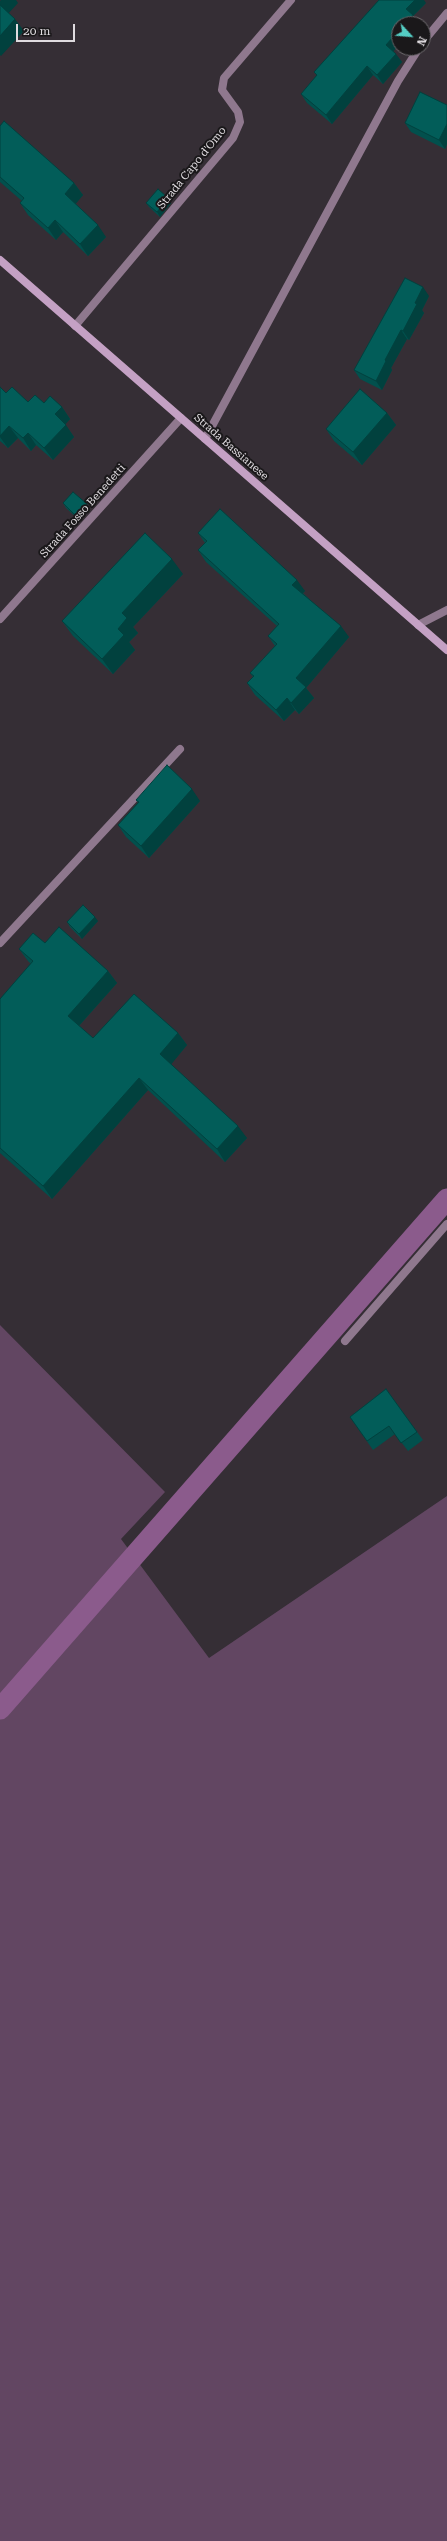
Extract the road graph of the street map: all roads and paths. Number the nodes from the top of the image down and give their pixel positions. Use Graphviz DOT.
graph roads {
  1 [pos="291,0"];
  2 [pos="447,13"];
  3 [pos="431,32"];
  4 [pos="414,56"];
  5 [pos="0,260"];
  6 [pos="75,326"];
  7 [pos="181,418"];
  8 [pos="205,439"];
  9 [pos="447,610"];
  10 [pos="0,618"];
  11 [pos="418,624"];
  12 [pos="447,650"];
  13 [pos="180,749"];
  14 [pos="0,943"];
  15 [pos="447,1224"];
  16 [pos="345,1341"];
  1 -- 6 [label="street, Strada Capo d'Omo"];
  2 -- 3 [label="street"];
  4 -- 8 [label="street"];
  5 -- 6 [label="street, Strada Bassianese"];
  6 -- 7 [label="street, Strada Bassianese"];
  7 -- 8 [label="street, Strada Bassianese"];
  7 -- 10 [label="street, Strada Fosso Benedetti"];
  8 -- 11 [label="street, Strada Bassianese"];
  9 -- 11 [label="street"];
  11 -- 12 [label="street, Strada Bassianese"];
  13 -- 14 [label="street"];
  15 -- 16 [label="street"];
}
